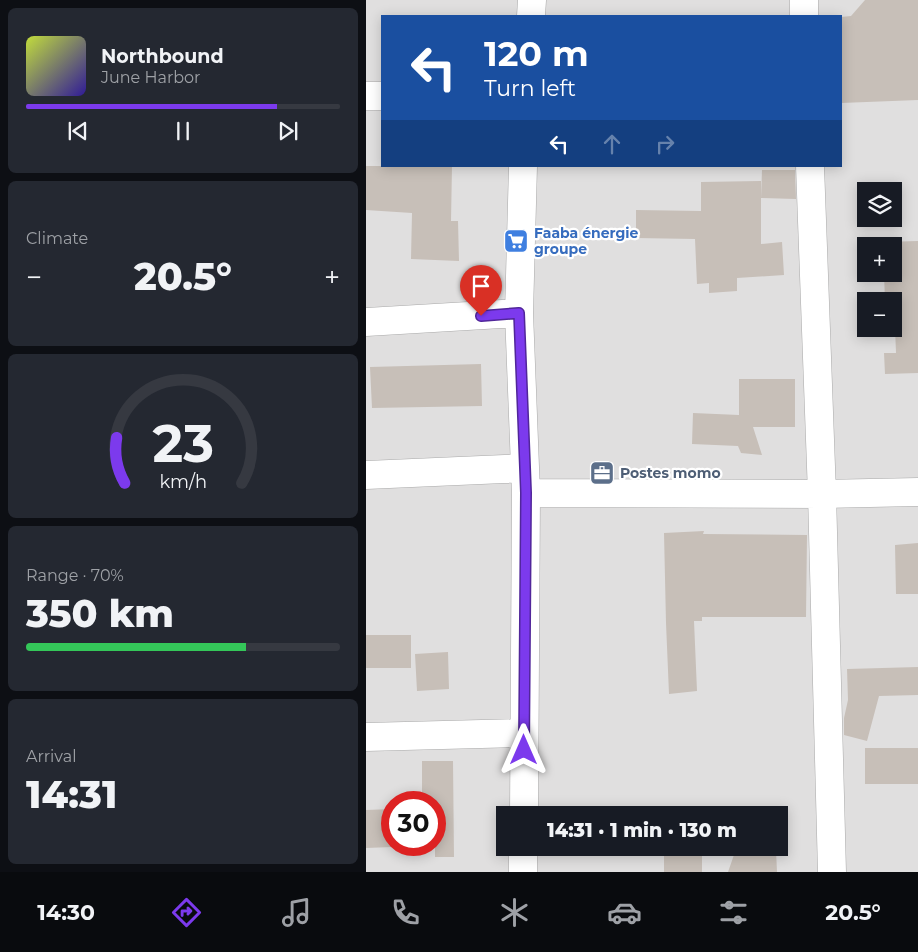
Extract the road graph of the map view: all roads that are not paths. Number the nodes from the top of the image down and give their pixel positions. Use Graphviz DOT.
graph roads {
  1 [pos="532,0"];
  2 [pos="804,0"];
  3 [pos="531,15"];
  4 [pos="804,15"];
  5 [pos="366,96"];
  6 [pos="381,96"];
  7 [pos="523,167"];
  8 [pos="810,167"];
  9 [pos="519,313"];
  10 [pos="366,322"];
  11 [pos="366,475"];
  12 [pos="525,480"];
  13 [pos="918,492"];
  14 [pos="822,494"];
  15 [pos="524,733"];
  16 [pos="366,737"];
  17 [pos="524,806"];
  18 [pos="523,856"];
  19 [pos="523,872"];
  20 [pos="832,872"];
  1 -- 3 [label="street"];
  2 -- 4 [label="street"];
  5 -- 6 [label="street"];
  7 -- 9 [label="street"];
  8 -- 14 [label="street"];
  9 -- 10 [label="street"];
  9 -- 12 [label="street"];
  11 -- 12 [label="street"];
  12 -- 14 [label="street"];
  12 -- 15 [label="street"];
  13 -- 14 [label="street"];
  14 -- 20 [label="street"];
  15 -- 16 [label="street"];
  15 -- 17 [label="street"];
  18 -- 19 [label="street"];
}
